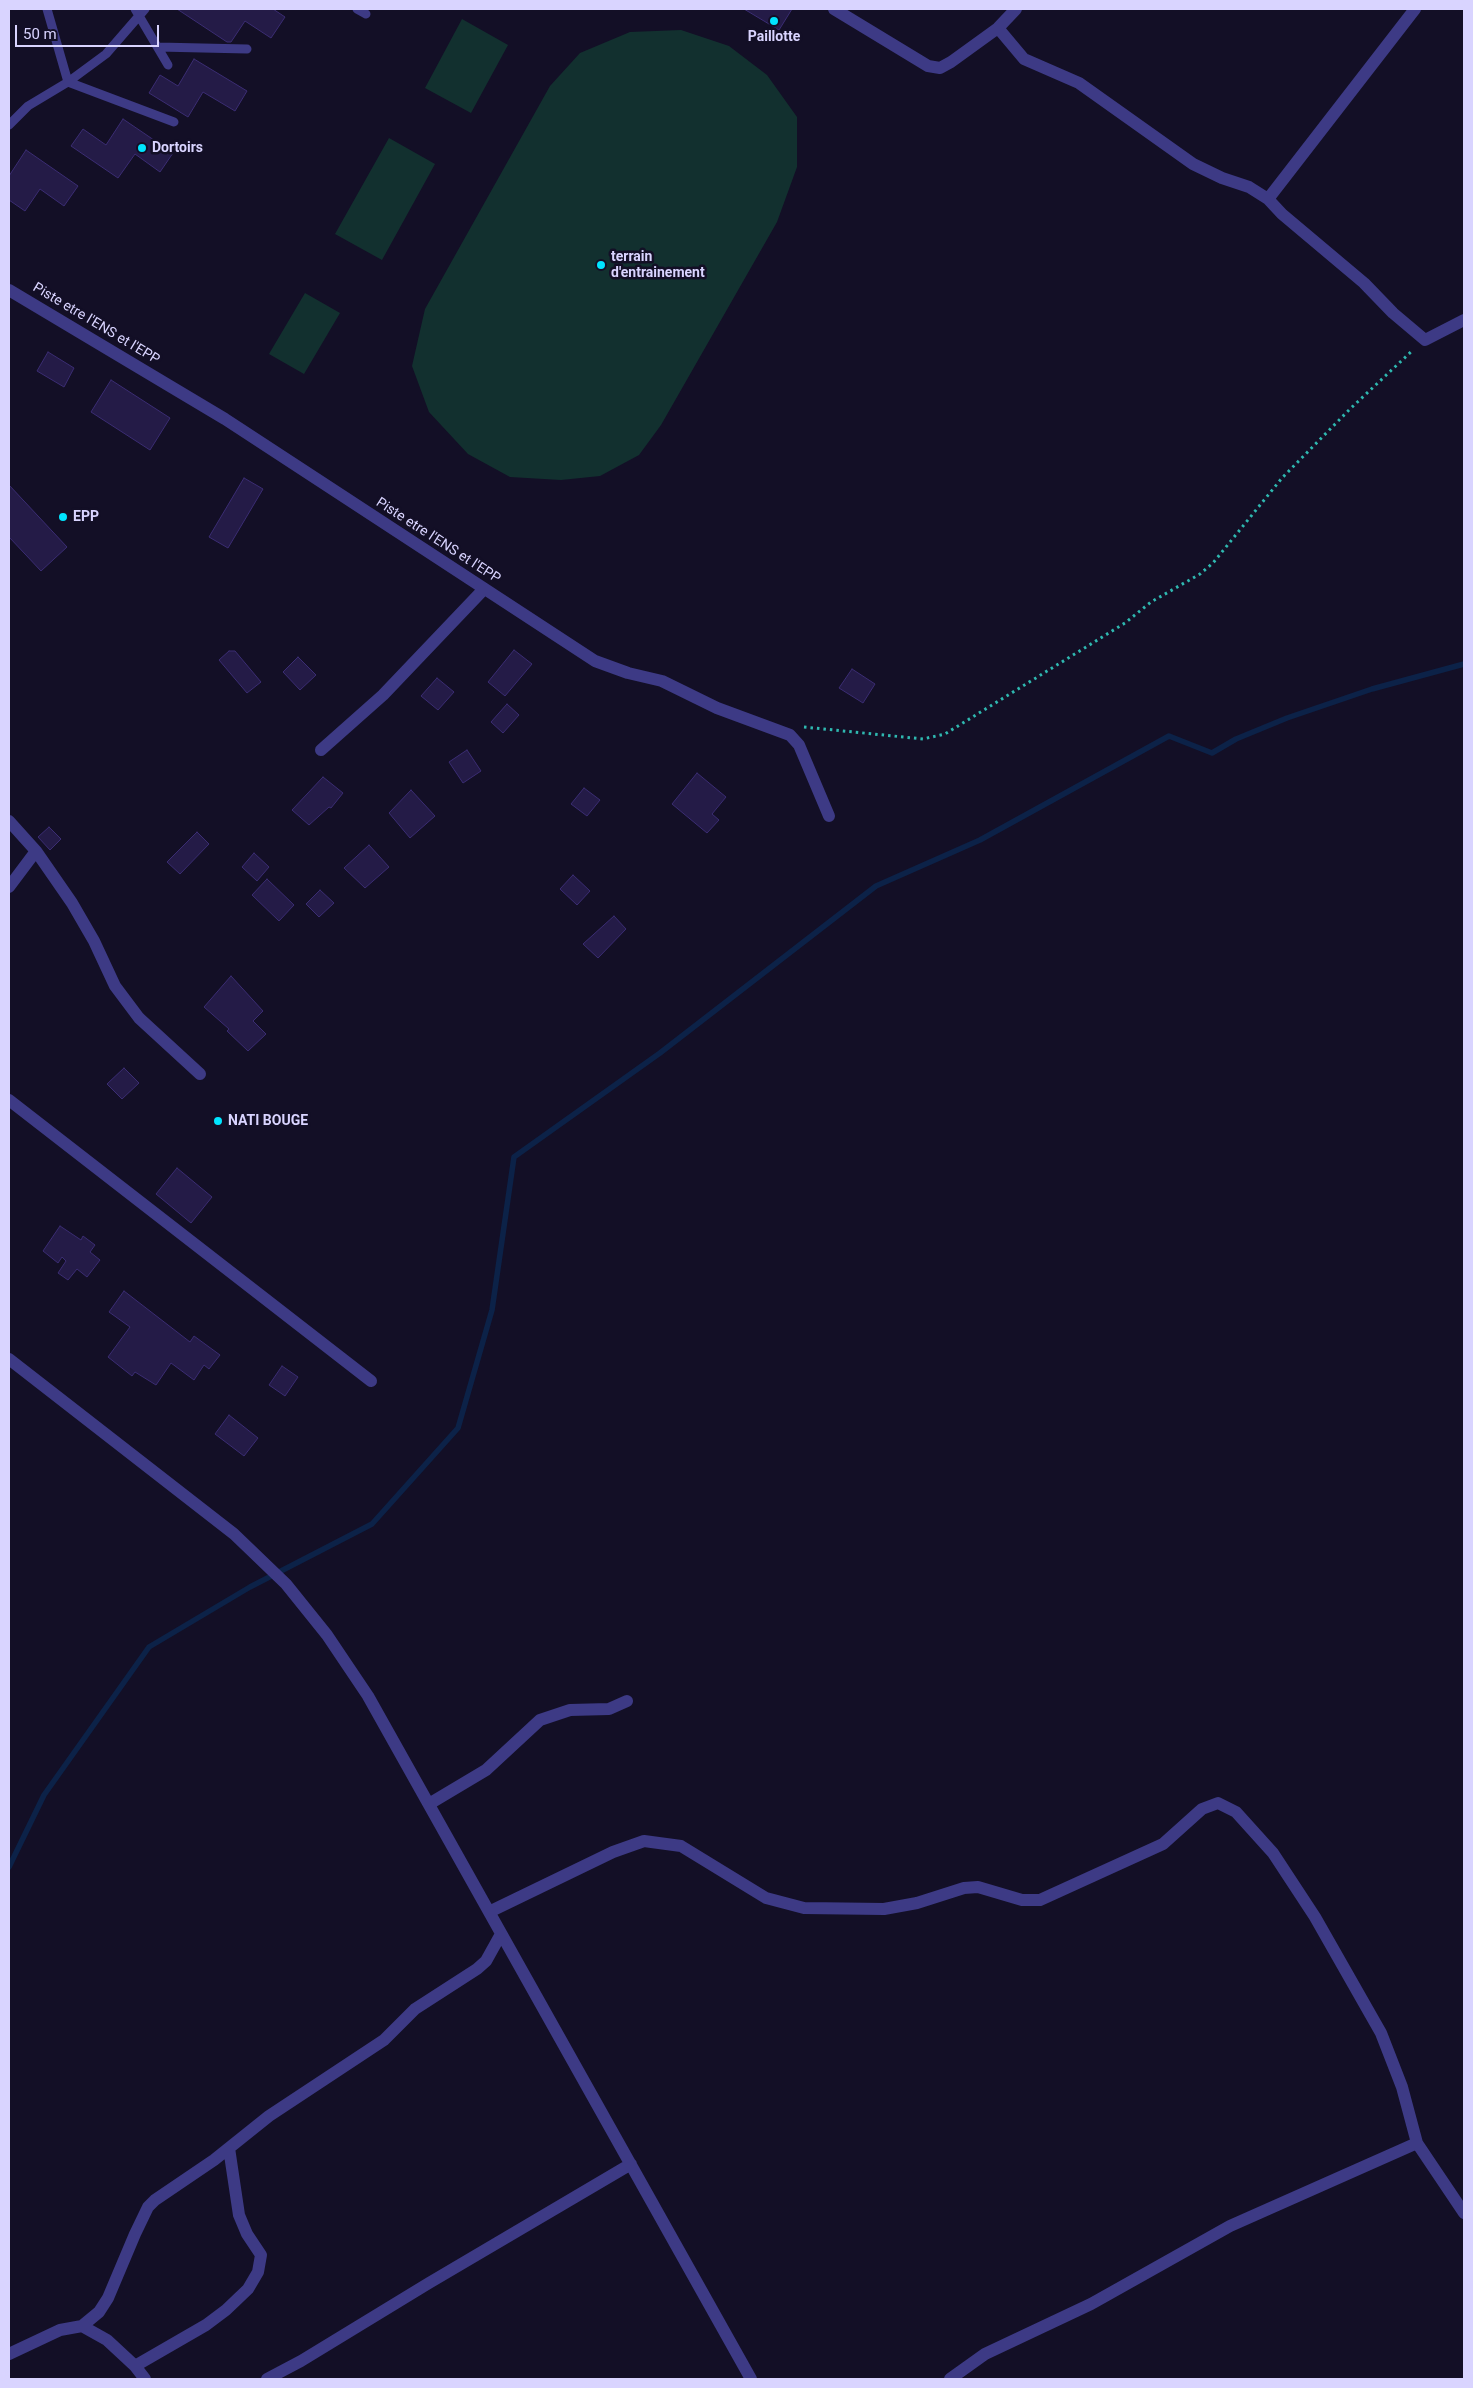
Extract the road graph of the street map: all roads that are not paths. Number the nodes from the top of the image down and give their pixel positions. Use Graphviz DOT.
graph roads {
  1 [pos="47,9"];
  2 [pos="357,9"];
  3 [pos="834,9"];
  4 [pos="1016,9"];
  5 [pos="1415,9"];
  6 [pos="140,11"];
  7 [pos="366,14"];
  8 [pos="998,28"];
  9 [pos="158,47"];
  10 [pos="247,49"];
  11 [pos="168,64"];
  12 [pos="68,82"];
  13 [pos="174,122"];
  14 [pos="9,126"];
  15 [pos="1268,199"];
  16 [pos="9,290"];
  17 [pos="1464,320"];
  18 [pos="484,589"];
  19 [pos="321,750"];
  20 [pos="829,816"];
  21 [pos="9,821"];
  22 [pos="36,851"];
  23 [pos="9,888"];
  24 [pos="200,1074"];
  25 [pos="9,1100"];
  26 [pos="9,1359"];
  27 [pos="371,1382"];
  28 [pos="627,1701"];
  29 [pos="429,1804"];
  30 [pos="489,1912"];
  31 [pos="502,1934"];
  32 [pos="1417,2143"];
  33 [pos="229,2148"];
  34 [pos="631,2164"];
  35 [pos="1464,2213"];
  36 [pos="82,2326"];
  37 [pos="9,2354"];
  38 [pos="135,2366"];
  39 [pos="145,2379"];
  40 [pos="267,2379"];
  41 [pos="751,2379"];
  42 [pos="950,2379"];
  1 -- 12 [label="lane"];
  2 -- 7 [label="lane"];
  3 -- 8 [label="street"];
  4 -- 8 [label="street"];
  5 -- 15 [label="street"];
  6 -- 9 [label="lane"];
  6 -- 12 [label="lane"];
  8 -- 15 [label="street"];
  9 -- 10 [label="lane"];
  9 -- 11 [label="lane"];
  12 -- 13 [label="lane"];
  12 -- 14 [label="lane"];
  15 -- 17 [label="street"];
  16 -- 18 [label="street, Piste etre l'ENS et l'EPP"];
  18 -- 19 [label="street"];
  18 -- 20 [label="street, Piste etre l'ENS et l'EPP"];
  21 -- 22 [label="street"];
  22 -- 23 [label="street"];
  22 -- 24 [label="street"];
  25 -- 27 [label="street"];
  26 -- 29 [label="street"];
  28 -- 29 [label="street"];
  29 -- 30 [label="street"];
  30 -- 31 [label="street"];
  30 -- 32 [label="street"];
  31 -- 33 [label="street"];
  31 -- 34 [label="street"];
  32 -- 35 [label="street"];
  32 -- 42 [label="street"];
  33 -- 36 [label="street"];
  33 -- 38 [label="street"];
  34 -- 40 [label="street"];
  34 -- 41 [label="street"];
  36 -- 37 [label="street"];
  36 -- 38 [label="street"];
  38 -- 39 [label="street"];
}
